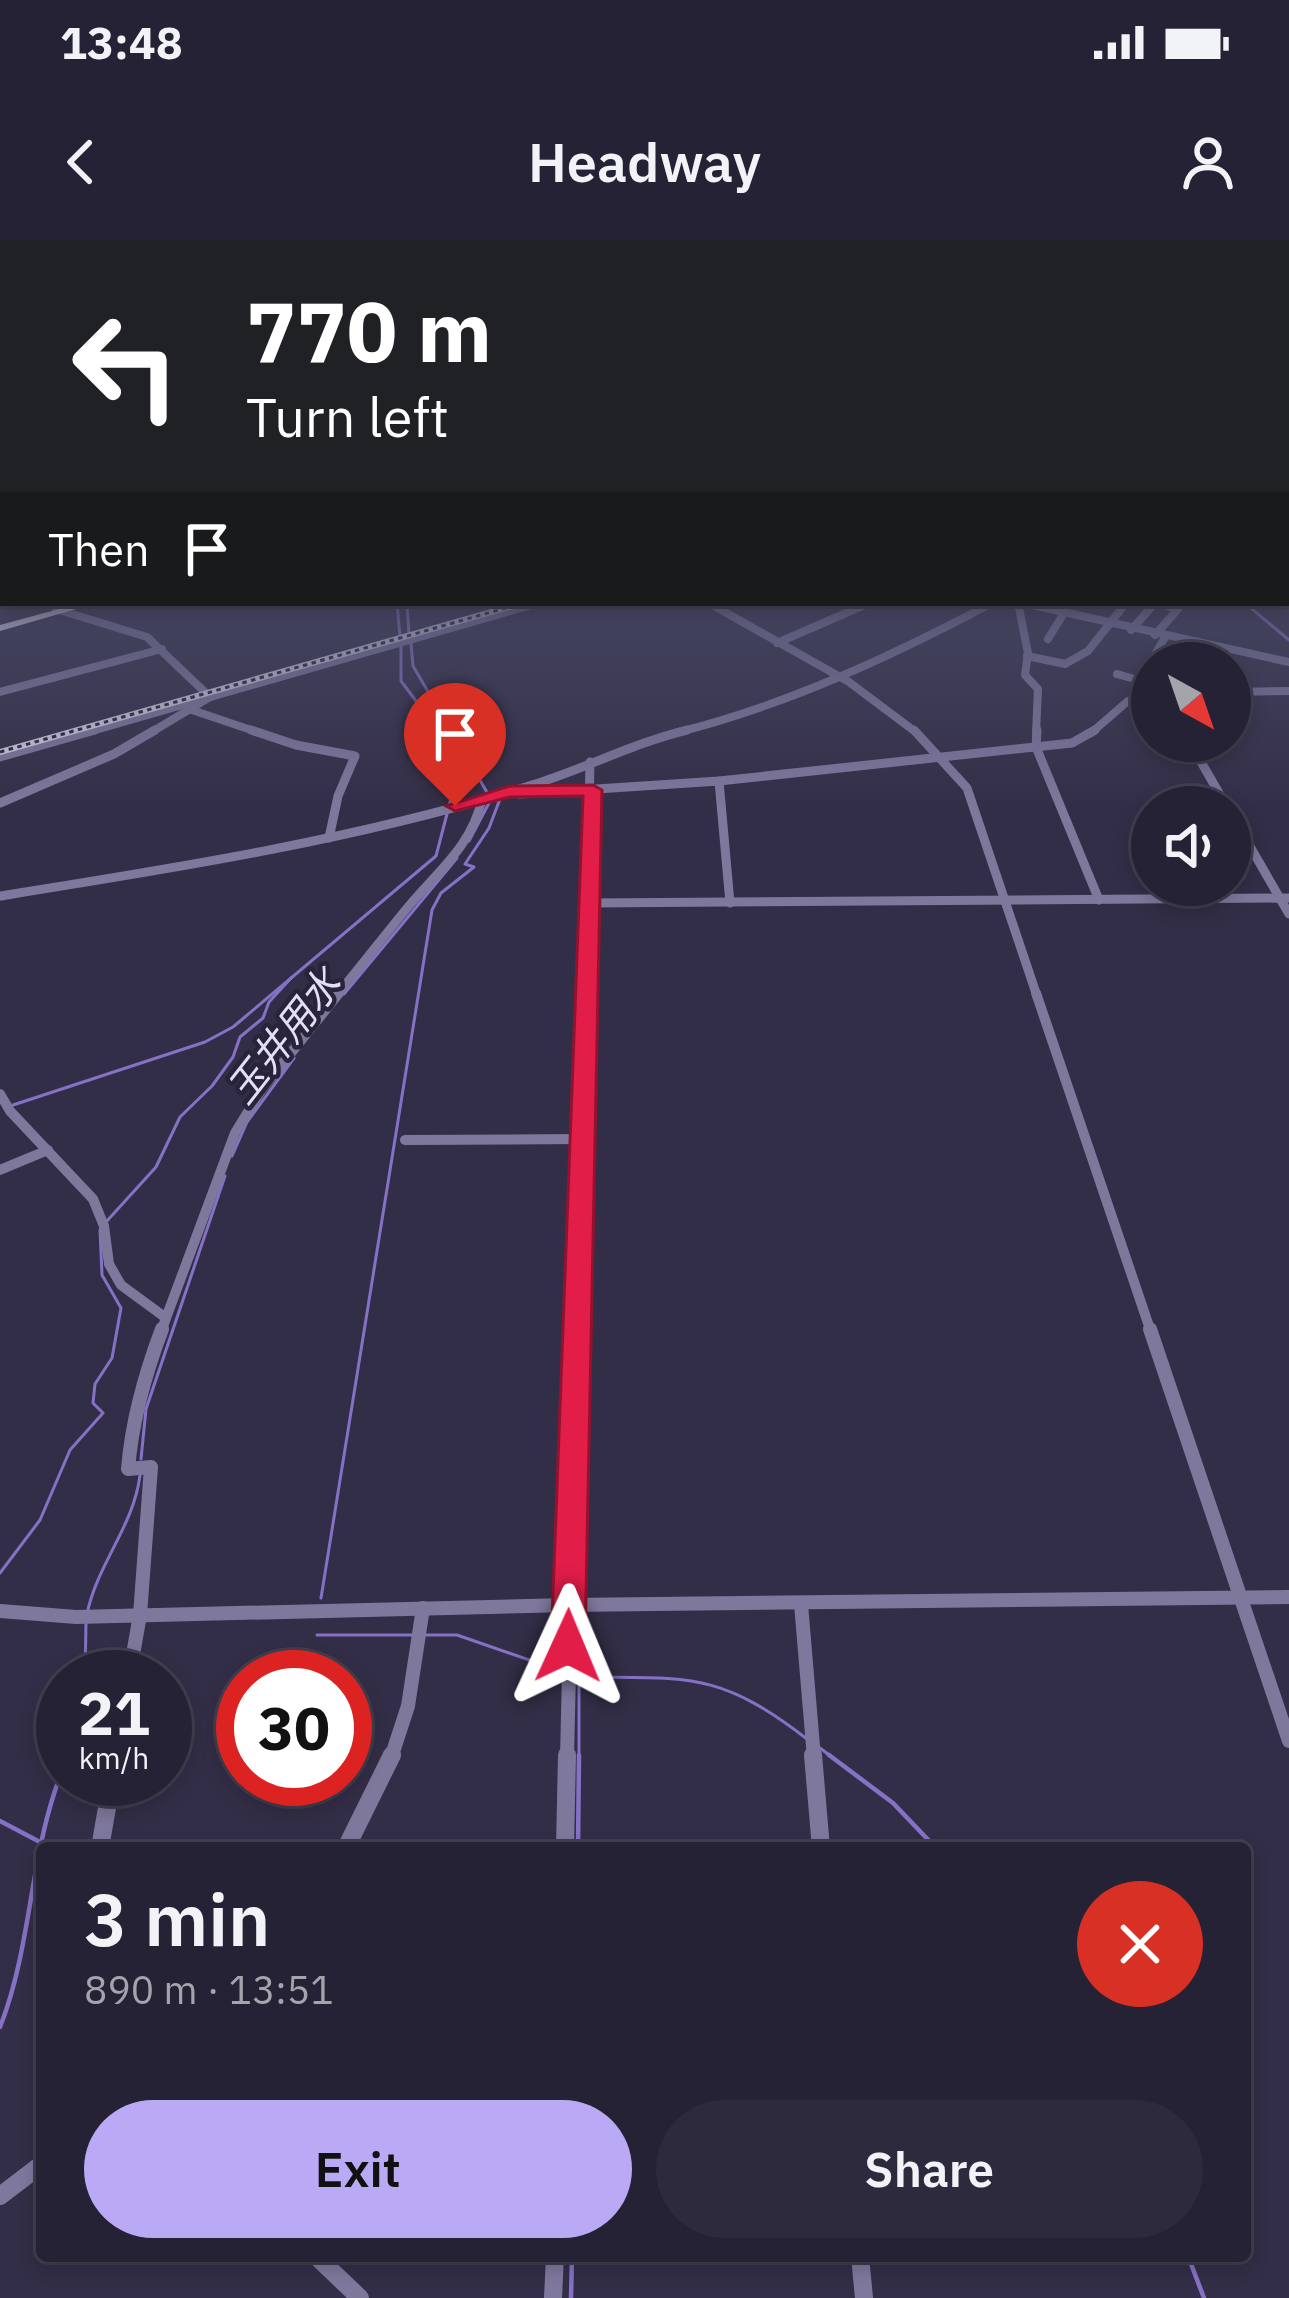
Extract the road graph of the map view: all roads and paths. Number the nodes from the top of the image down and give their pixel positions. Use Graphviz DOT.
graph roads {
  1 [pos="91,620"];
  2 [pos="457,620"];
  3 [pos="470,620"];
  4 [pos="738,620"];
  5 [pos="829,620"];
  6 [pos="960,620"];
  7 [pos="1022,620"];
  8 [pos="1060,620"];
  9 [pos="1091,620"];
  10 [pos="1110,620"];
  11 [pos="1140,620"];
  12 [pos="1171,620"];
  13 [pos="1106,624"];
  14 [pos="1131,630"];
  15 [pos="415,634"];
  16 [pos="1160,636"];
  17 [pos="1048,639"];
  18 [pos="1158,642"];
  19 [pos="776,643"];
  20 [pos="162,649"];
  21 [pos="1027,656"];
  22 [pos="1289,662"];
  23 [pos="1117,674"];
  24 [pos="835,677"];
  25 [pos="1131,678"];
  26 [pos="0,692"];
  27 [pos="1251,692"];
  28 [pos="1289,692"];
  29 [pos="1131,697"];
  30 [pos="210,698"];
  31 [pos="192,710"];
  32 [pos="1036,747"];
  33 [pos="0,757"];
  34 [pos="946,757"];
  35 [pos="590,762"];
  36 [pos="718,781"];
  37 [pos="593,790"];
  38 [pos="510,792"];
  39 [pos="488,798"];
  40 [pos="0,803"];
  41 [pos="329,838"];
  42 [pos="1251,846"];
  43 [pos="0,896"];
  44 [pos="1284,898"];
  45 [pos="1003,900"];
  46 [pos="1099,900"];
  47 [pos="590,903"];
  48 [pos="730,903"];
  49 [pos="1289,914"];
  50 [pos="5,1103"];
  51 [pos="582,1139"];
  52 [pos="405,1140"];
  53 [pos="48,1150"];
  54 [pos="0,1170"];
  55 [pos="166,1318"];
  56 [pos="1239,1598"];
  57 [pos="1289,1598"];
  58 [pos="801,1604"];
  59 [pos="568,1605"];
  60 [pos="423,1608"];
  61 [pos="0,1612"];
  62 [pos="140,1615"];
  63 [pos="134,1650"];
  64 [pos="1289,1741"];
  65 [pos="107,1806"];
  66 [pos="101,1842"];
  67 [pos="349,1842"];
  68 [pos="566,1842"];
  69 [pos="821,1842"];
  70 [pos="36,2169"];
  71 [pos="0,2196"];
  72 [pos="322,2262"];
  73 [pos="555,2262"];
  74 [pos="861,2262"];
  75 [pos="360,2298"];
  76 [pos="554,2298"];
  77 [pos="864,2298"];
  1 -- 20 [label="street"];
  2 -- 15 [label="street"];
  3 -- 15 [label="street"];
  4 -- 19 [label="street"];
  5 -- 19 [label="street"];
  6 -- 24 [label="street"];
  7 -- 21 [label="street"];
  8 -- 17 [label="street"];
  9 -- 13 [label="street"];
  10 -- 13 [label="street"];
  11 -- 14 [label="street"];
  12 -- 16 [label="street"];
  13 -- 14 [label="street"];
  13 -- 21 [label="street"];
  14 -- 16 [label="street"];
  15 -- 30 [label="street"];
  16 -- 18 [label="street"];
  16 -- 22 [label="street"];
  19 -- 24 [label="street"];
  20 -- 26 [label="street"];
  20 -- 30 [label="street"];
  21 -- 32 [label="street"];
  23 -- 25 [label="street"];
  24 -- 34 [label="street"];
  24 -- 35 [label="street"];
  27 -- 28 [label="street"];
  29 -- 32 [label="street"];
  30 -- 31 [label="street"];
  30 -- 33 [label="street"];
  31 -- 40 [label="street"];
  31 -- 41 [label="street"];
  32 -- 34 [label="street"];
  32 -- 46 [label="street"];
  34 -- 36 [label="street"];
  34 -- 45 [label="street"];
  35 -- 37 [label="street"];
  35 -- 38 [label="street"];
  36 -- 37 [label="street"];
  36 -- 48 [label="street"];
  37 -- 38 [label="street"];
  37 -- 47 [label="street"];
  38 -- 39 [label="street"];
  39 -- 41 [label="street"];
  39 -- 55 [label="street"];
  41 -- 43 [label="street"];
  42 -- 44 [label="street"];
  44 -- 46 [label="street"];
  44 -- 49 [label="street"];
  45 -- 46 [label="street"];
  45 -- 48 [label="street"];
  45 -- 56 [label="street"];
  47 -- 48 [label="street"];
  47 -- 51 [label="street"];
  50 -- 53 [label="street"];
  51 -- 52 [label="street"];
  51 -- 59 [label="street"];
  53 -- 54 [label="street"];
  53 -- 55 [label="street"];
  55 -- 62 [label="street"];
  56 -- 57 [label="street"];
  56 -- 58 [label="street"];
  56 -- 64 [label="street"];
  58 -- 59 [label="street"];
  58 -- 69 [label="street"];
  59 -- 60 [label="street"];
  59 -- 68 [label="street"];
  60 -- 62 [label="street"];
  60 -- 67 [label="street"];
  61 -- 62 [label="street"];
  62 -- 63 [label="street"];
  65 -- 66 [label="street"];
  70 -- 71 [label="street"];
  72 -- 75 [label="street"];
  73 -- 76 [label="street"];
  74 -- 77 [label="street"];
}
